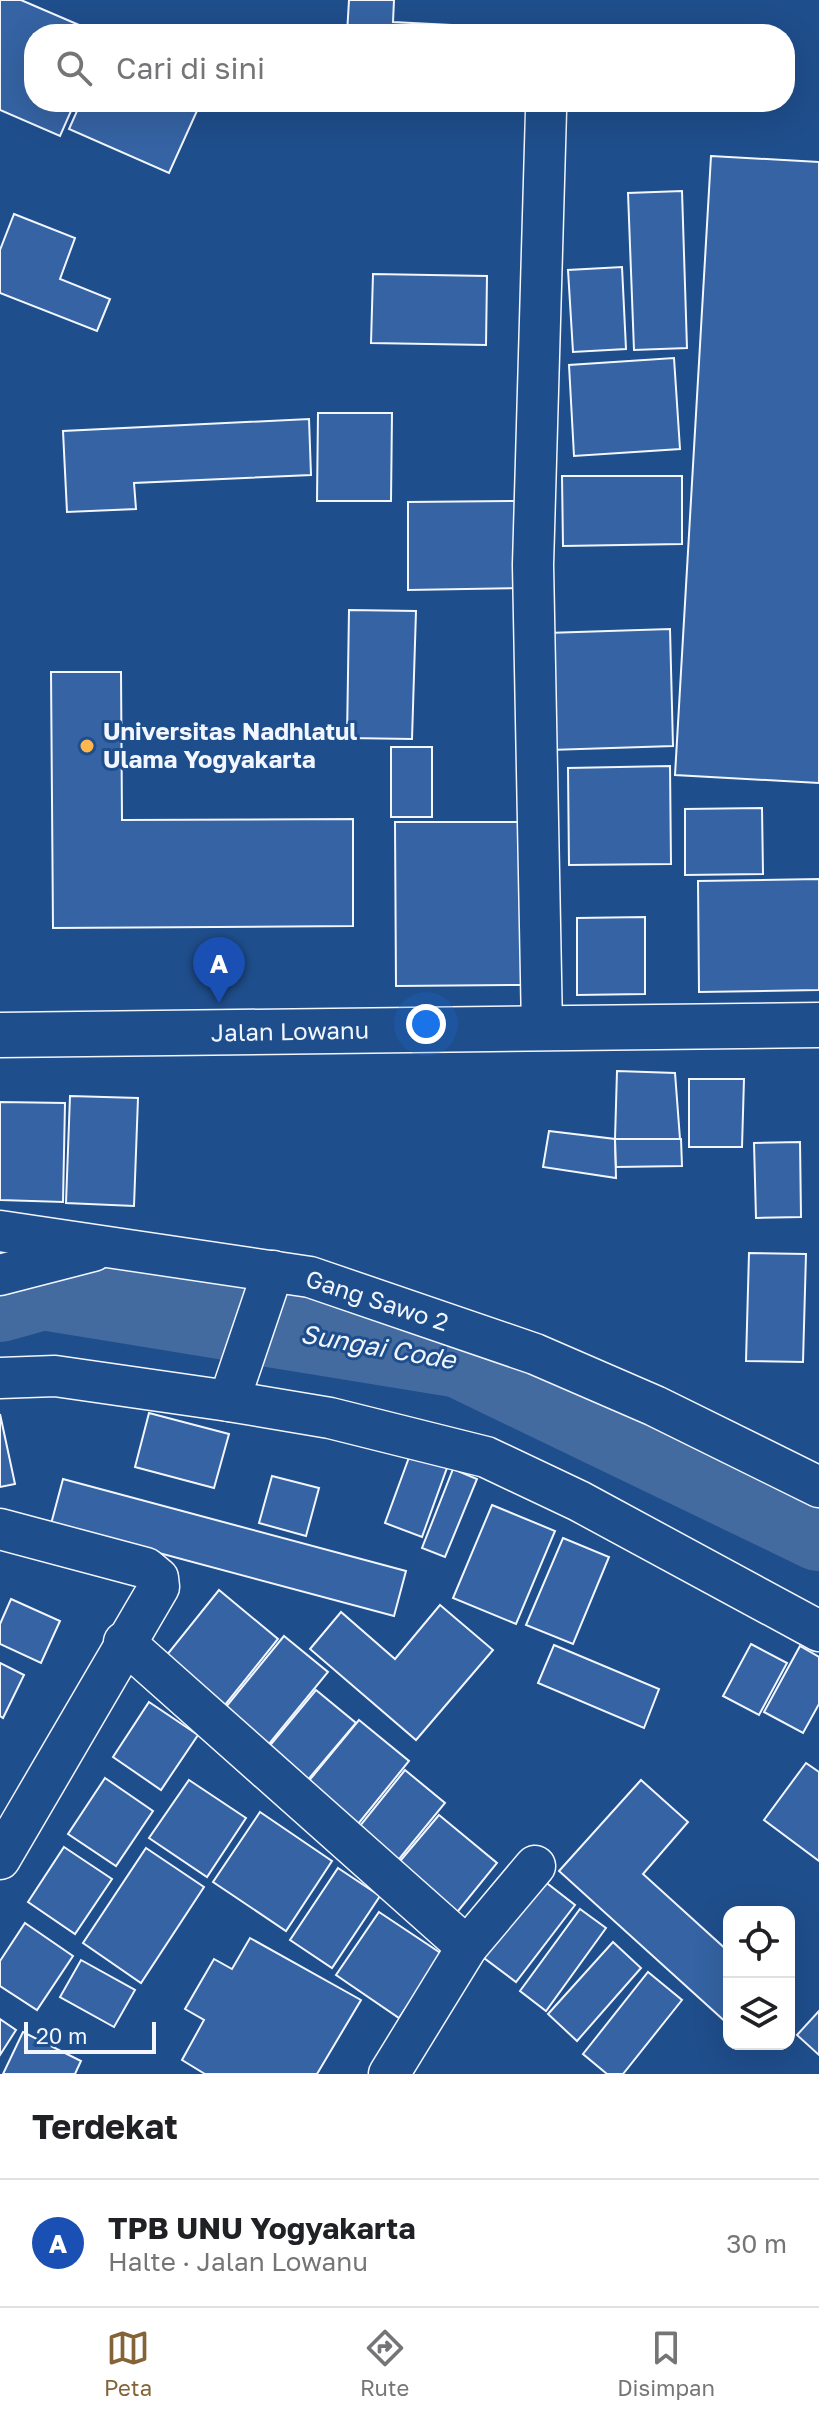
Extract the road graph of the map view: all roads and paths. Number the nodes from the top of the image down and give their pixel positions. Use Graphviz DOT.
graph roads {
  1 [pos="546,112"];
  2 [pos="819,1025"];
  3 [pos="542,1028"];
  4 [pos="0,1035"];
  5 [pos="0,1231"];
  6 [pos="110,1247"];
  7 [pos="0,1275"];
  8 [pos="268,1285"];
  9 [pos="0,1378"];
  10 [pos="232,1388"];
  11 [pos="819,1487"];
  12 [pos="0,1529"];
  13 [pos="819,1631"];
  14 [pos="124,1642"];
  15 [pos="0,1859"];
  16 [pos="535,1866"];
  17 [pos="467,1947"];
  18 [pos="389,2074"];
  1 -- 3 [label="street"];
  2 -- 3 [label="main road, Jalan Lowanu"];
  3 -- 4 [label="main road, Jalan Lowanu"];
  5 -- 6 [label="street, Gang Sawo 2"];
  6 -- 7 [label="street"];
  6 -- 8 [label="street, Gang Sawo 2"];
  8 -- 10 [label="street"];
  8 -- 11 [label="street, Gang Sawo 2"];
  9 -- 10 [label="street"];
  10 -- 13 [label="street"];
  12 -- 14 [label="street"];
  14 -- 15 [label="street"];
  14 -- 17 [label="street"];
  16 -- 17 [label="street"];
  17 -- 18 [label="street"];
}
